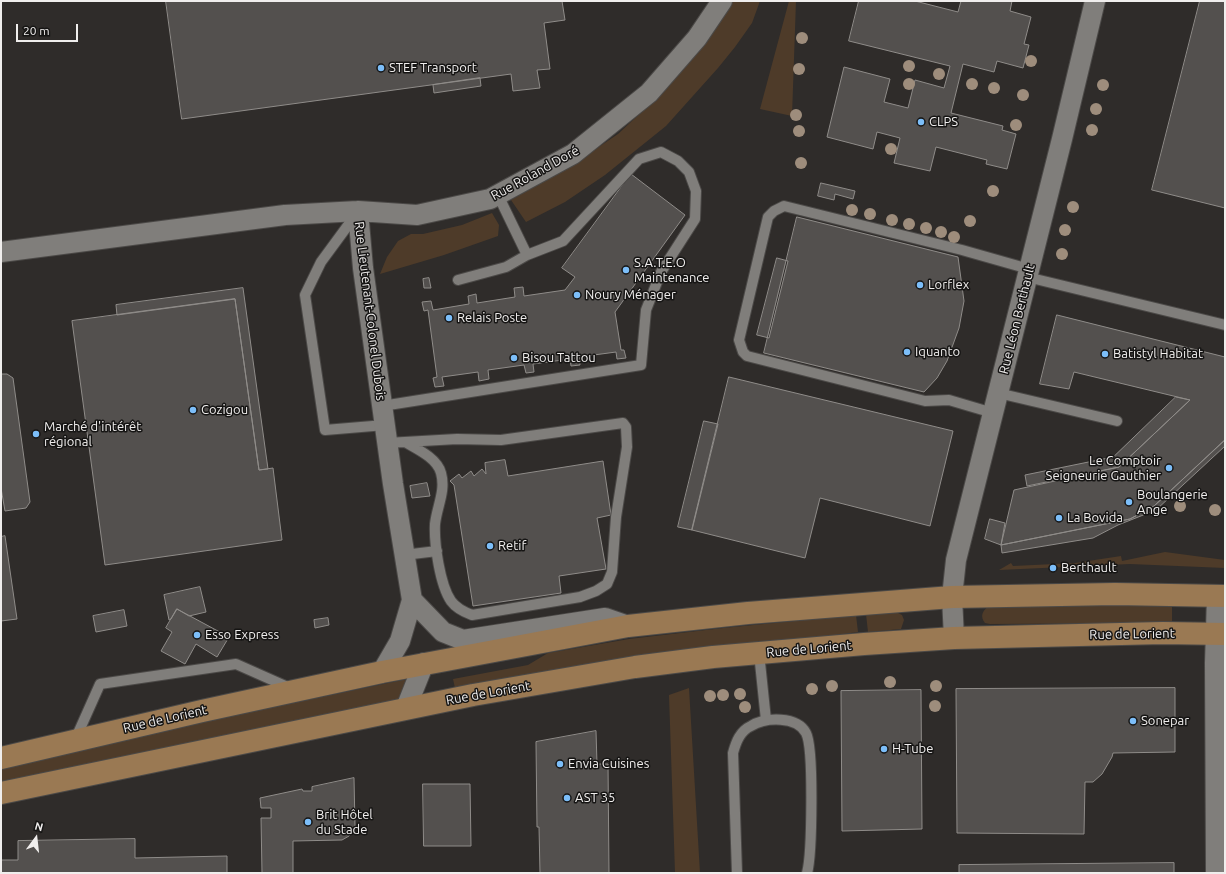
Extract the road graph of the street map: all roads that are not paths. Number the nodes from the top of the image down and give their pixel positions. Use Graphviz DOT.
graph roads {
  1 [pos="722,1"];
  2 [pos="1095,1"];
  3 [pos="498,195"];
  4 [pos="358,211"];
  5 [pos="1,252"];
  6 [pos="527,255"];
  7 [pos="1028,273"];
  8 [pos="458,280"];
  9 [pos="1225,325"];
  10 [pos="998,392"];
  11 [pos="993,413"];
  12 [pos="1117,421"];
  13 [pos="390,429"];
  14 [pos="437,551"];
  15 [pos="404,555"];
  16 [pos="1221,596"];
  17 [pos="952,598"];
  18 [pos="412,600"];
  19 [pos="628,626"];
  20 [pos="1220,634"];
  21 [pos="954,638"];
  22 [pos="758,653"];
  23 [pos="424,663"];
  24 [pos="382,672"];
  25 [pos="296,690"];
  26 [pos="406,708"];
  27 [pos="766,720"];
  28 [pos="75,741"];
  29 [pos="1,758"];
  30 [pos="1,793"];
  31 [pos="1220,824"];
  32 [pos="737,873"];
  33 [pos="807,873"];
  34 [pos="1216,873"];
  1 -- 3 [label="street, Rue Roland Doré"];
  2 -- 7 [label="street, Rue Léon Berthault"];
  3 -- 4 [label="street, Rue Roland Doré"];
  3 -- 6 [label="lane"];
  4 -- 5 [label="street, Rue Lieutenant-Colonel Dubois"];
  4 -- 13 [label="street, Rue Lieutenant-Colonel Dubois"];
  4 -- 13 [label="lane"];
  6 -- 8 [label="lane"];
  6 -- 13 [label="lane"];
  7 -- 9 [label="lane"];
  7 -- 10 [label="street, Rue Léon Berthault"];
  7 -- 11 [label="lane"];
  10 -- 11 [label="street, Rue Léon Berthault"];
  10 -- 12 [label="lane"];
  11 -- 17 [label="street, Rue Léon Berthault"];
  13 -- 14 [label="lane"];
  13 -- 14 [label="lane"];
  13 -- 15 [label="street, Rue Lieutenant-Colonel Dubois"];
  14 -- 15 [label="lane"];
  15 -- 18 [label="street, Rue Lieutenant-Colonel Dubois"];
  16 -- 17 [label="main road, Rue de Lorient"];
  16 -- 20 [label="street, Rue de Lorient"];
  17 -- 19 [label="main road, Rue de Lorient"];
  17 -- 21 [label="street, Rue Léon Berthault"];
  18 -- 19 [label="street, Rue de Lorient"];
  18 -- 24 [label="street"];
  19 -- 23 [label="main road, Rue de Lorient"];
  20 -- 21 [label="main road, Rue de Lorient"];
  20 -- 31 [label="street"];
  21 -- 22 [label="main road, Rue de Lorient"];
  22 -- 26 [label="main road, Rue de Lorient"];
  22 -- 27 [label="lane"];
  23 -- 24 [label="main road, Rue de Lorient"];
  23 -- 26 [label="street"];
  24 -- 25 [label="main road, Rue de Lorient"];
  25 -- 28 [label="main road, Rue de Lorient"];
  25 -- 28 [label="lane"];
  26 -- 30 [label="main road, Rue de Lorient"];
  27 -- 32 [label="lane"];
  27 -- 33 [label="lane"];
  28 -- 29 [label="main road, Rue de Lorient"];
  31 -- 34 [label="street"];
}
